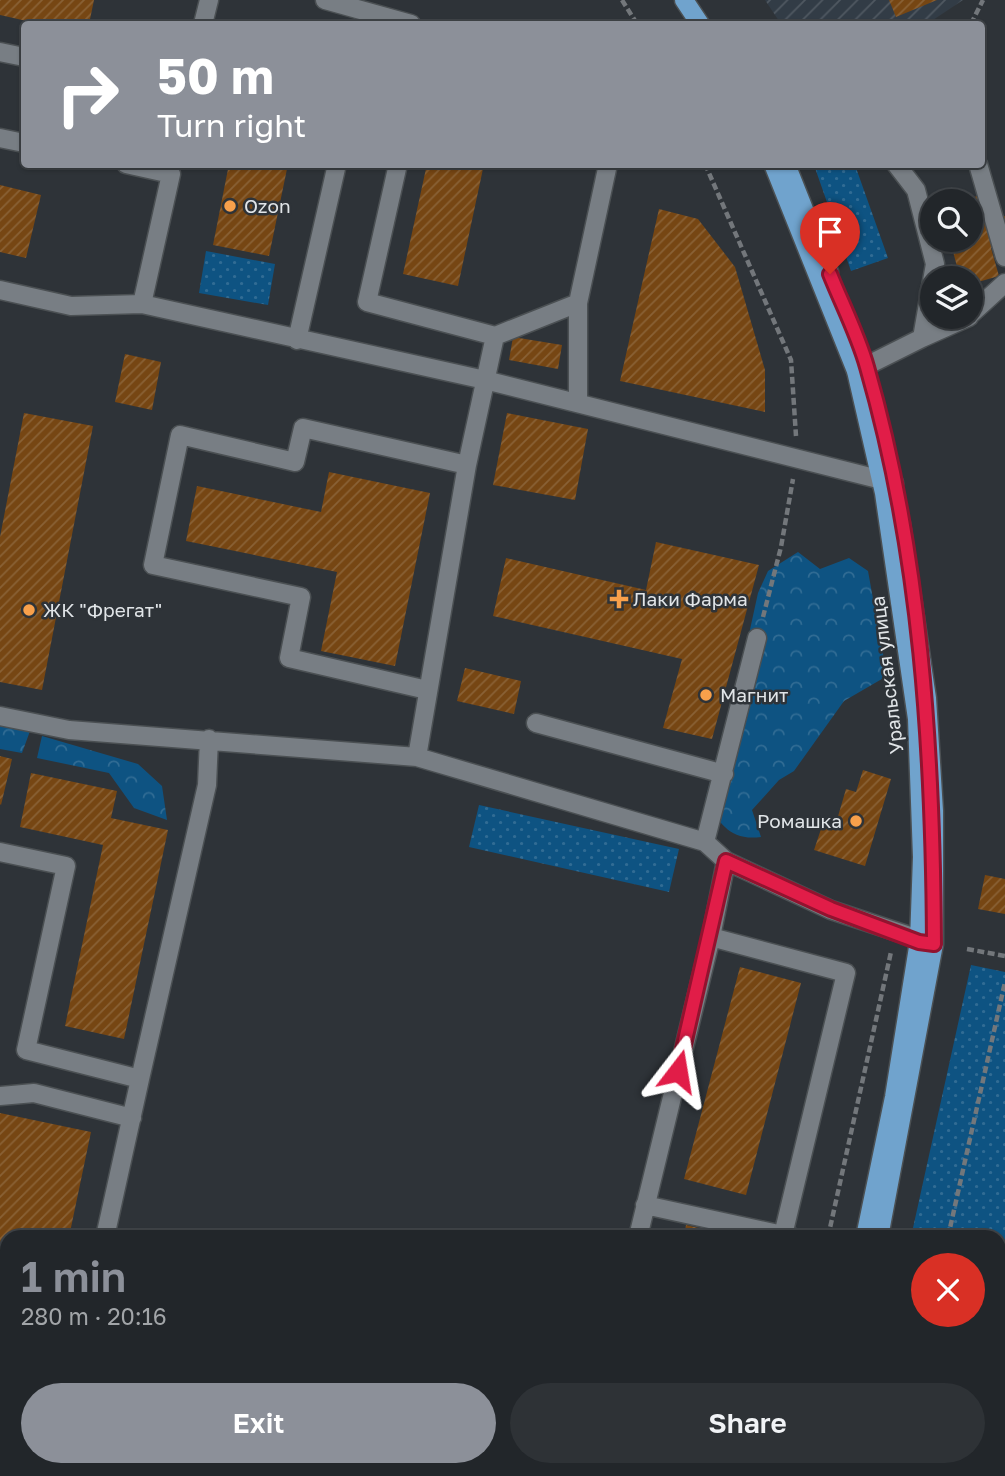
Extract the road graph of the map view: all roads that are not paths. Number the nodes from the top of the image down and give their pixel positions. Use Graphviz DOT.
graph roads {
  1 [pos="209,0"];
  2 [pos="325,0"];
  3 [pos="684,0"];
  4 [pos="696,0"];
  5 [pos="370,20"];
  6 [pos="204,21"];
  7 [pos="698,21"];
  8 [pos="710,21"];
  9 [pos="0,52"];
  10 [pos="21,56"];
  11 [pos="0,138"];
  12 [pos="21,143"];
  13 [pos="336,168"];
  14 [pos="397,168"];
  15 [pos="606,168"];
  16 [pos="775,168"];
  17 [pos="787,168"];
  18 [pos="899,168"];
  19 [pos="979,168"];
  20 [pos="172,169"];
  21 [pos="1005,257"];
  22 [pos="1005,283"];
  23 [pos="0,290"];
  24 [pos="578,303"];
  25 [pos="142,304"];
  26 [pos="983,304"];
  27 [pos="942,329"];
  28 [pos="495,336"];
  29 [pos="922,338"];
  30 [pos="298,340"];
  31 [pos="861,368"];
  32 [pos="485,380"];
  33 [pos="578,403"];
  34 [pos="467,465"];
  35 [pos="888,482"];
  36 [pos="757,638"];
  37 [pos="427,690"];
  38 [pos="0,716"];
  39 [pos="536,723"];
  40 [pos="209,739"];
  41 [pos="417,757"];
  42 [pos="724,774"];
  43 [pos="705,842"];
  44 [pos="0,852"];
  45 [pos="726,861"];
  46 [pos="711,937"];
  47 [pos="927,943"];
  48 [pos="140,1079"];
  49 [pos="0,1096"];
  50 [pos="132,1118"];
  51 [pos="645,1205"];
  52 [pos="107,1230"];
  53 [pos="640,1230"];
  54 [pos="760,1230"];
  55 [pos="789,1230"];
  56 [pos="866,1230"];
  57 [pos="880,1230"];
  1 -- 6 [label="lane"];
  2 -- 5 [label="lane"];
  3 -- 7 [label="main road"];
  4 -- 8 [label="main road"];
  9 -- 10 [label="lane"];
  11 -- 12 [label="lane"];
  13 -- 30 [label="lane"];
  14 -- 28 [label="lane"];
  15 -- 24 [label="lane"];
  16 -- 31 [label="main road, Уральская улица"];
  17 -- 31 [label="main road, Уральская улица"];
  18 -- 29 [label="lane"];
  19 -- 21 [label="lane"];
  20 -- 25 [label="lane"];
  22 -- 26 [label="lane"];
  23 -- 25 [label="lane"];
  24 -- 28 [label="lane"];
  24 -- 33 [label="lane"];
  25 -- 30 [label="lane"];
  27 -- 29 [label="lane"];
  28 -- 32 [label="lane"];
  29 -- 31 [label="lane"];
  30 -- 32 [label="lane"];
  31 -- 35 [label="main road, Уральская улица"];
  32 -- 33 [label="lane"];
  32 -- 34 [label="lane"];
  33 -- 35 [label="lane"];
  34 -- 37 [label="lane"];
  34 -- 37 [label="lane"];
  35 -- 47 [label="main road, Уральская улица"];
  36 -- 42 [label="lane"];
  37 -- 41 [label="lane"];
  38 -- 40 [label="lane"];
  39 -- 42 [label="lane"];
  40 -- 41 [label="lane"];
  40 -- 48 [label="lane"];
  41 -- 43 [label="lane"];
  42 -- 43 [label="lane"];
  43 -- 45 [label="lane"];
  44 -- 48 [label="lane"];
  45 -- 46 [label="lane"];
  45 -- 47 [label="lane"];
  46 -- 51 [label="lane"];
  46 -- 55 [label="lane"];
  47 -- 56 [label="main road, Уральская улица"];
  47 -- 57 [label="main road, Уральская улица"];
  48 -- 50 [label="lane"];
  49 -- 50 [label="lane"];
  50 -- 52 [label="lane"];
  51 -- 53 [label="lane"];
  51 -- 54 [label="lane"];
}
